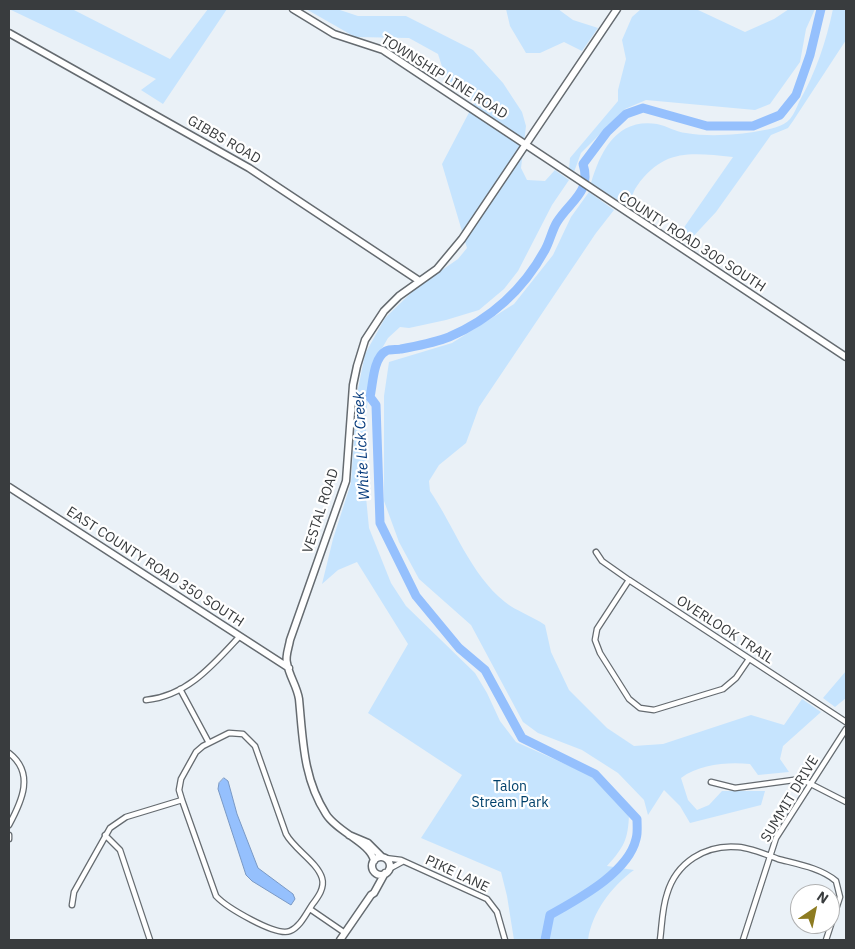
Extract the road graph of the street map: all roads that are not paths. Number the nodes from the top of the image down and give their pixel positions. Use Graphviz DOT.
graph roads {
  1 [pos="293,9"];
  2 [pos="617,9"];
  3 [pos="9,33"];
  4 [pos="526,145"];
  5 [pos="418,280"];
  6 [pos="846,357"];
  7 [pos="9,487"];
  8 [pos="596,552"];
  9 [pos="629,580"];
  10 [pos="239,637"];
  11 [pos="749,659"];
  12 [pos="288,668"];
  13 [pos="180,689"];
  14 [pos="146,700"];
  15 [pos="846,722"];
  16 [pos="846,729"];
  17 [pos="208,743"];
  18 [pos="9,753"];
  19 [pos="711,782"];
  20 [pos="811,785"];
  21 [pos="182,800"];
  22 [pos="846,802"];
  23 [pos="9,825"];
  24 [pos="9,835"];
  25 [pos="105,835"];
  26 [pos="350,836"];
  27 [pos="9,839"];
  28 [pos="770,856"];
  29 [pos="383,857"];
  30 [pos="374,861"];
  31 [pos="402,862"];
  32 [pos="374,870"];
  33 [pos="387,871"];
  34 [pos="371,895"];
  35 [pos="72,905"];
  36 [pos="310,909"];
  37 [pos="346,933"];
  38 [pos="150,940"];
  39 [pos="340,940"];
  40 [pos="505,940"];
  41 [pos="660,940"];
  42 [pos="743,940"];
  43 [pos="826,940"];
  1 -- 4 [label="street, TOWNSHIP LINE ROAD"];
  2 -- 4 [label="street, VESTAL ROAD"];
  3 -- 5 [label="street, GIBBS ROAD"];
  4 -- 5 [label="street, VESTAL ROAD"];
  4 -- 6 [label="street, COUNTY ROAD 300 SOUTH"];
  5 -- 12 [label="street, VESTAL ROAD"];
  7 -- 10 [label="street, EAST COUNTY ROAD 350 SOUTH"];
  8 -- 9 [label="street, OVERLOOK TRAIL"];
  9 -- 11 [label="street, OVERLOOK TRAIL"];
  9 -- 11 [label="street"];
  10 -- 12 [label="street, EAST COUNTY ROAD 350 SOUTH"];
  10 -- 13 [label="street"];
  11 -- 15 [label="street, OVERLOOK TRAIL"];
  12 -- 26 [label="street, VESTAL ROAD"];
  13 -- 14 [label="street"];
  13 -- 17 [label="street"];
  16 -- 20 [label="street, SUMMIT DRIVE"];
  17 -- 21 [label="street"];
  17 -- 36 [label="street"];
  18 -- 23 [label="street"];
  19 -- 20 [label="street"];
  20 -- 22 [label="street"];
  20 -- 28 [label="street, SUMMIT DRIVE"];
  21 -- 25 [label="street"];
  21 -- 36 [label="street"];
  24 -- 27 [label="street"];
  25 -- 35 [label="street"];
  25 -- 38 [label="street"];
  26 -- 29 [label="street, VESTAL ROAD"];
  26 -- 30 [label="street, VESTAL ROAD"];
  28 -- 41 [label="street"];
  28 -- 42 [label="street, SUMMIT DRIVE"];
  28 -- 43 [label="street"];
  29 -- 30 [label="street"];
  29 -- 31 [label="street, PIKE LANE"];
  29 -- 33 [label="street"];
  30 -- 32 [label="street"];
  31 -- 33 [label="street"];
  31 -- 40 [label="street, PIKE LANE"];
  32 -- 33 [label="street"];
  32 -- 34 [label="street"];
  33 -- 34 [label="street"];
  34 -- 37 [label="street"];
  36 -- 37 [label="street"];
  37 -- 39 [label="street"];
}
